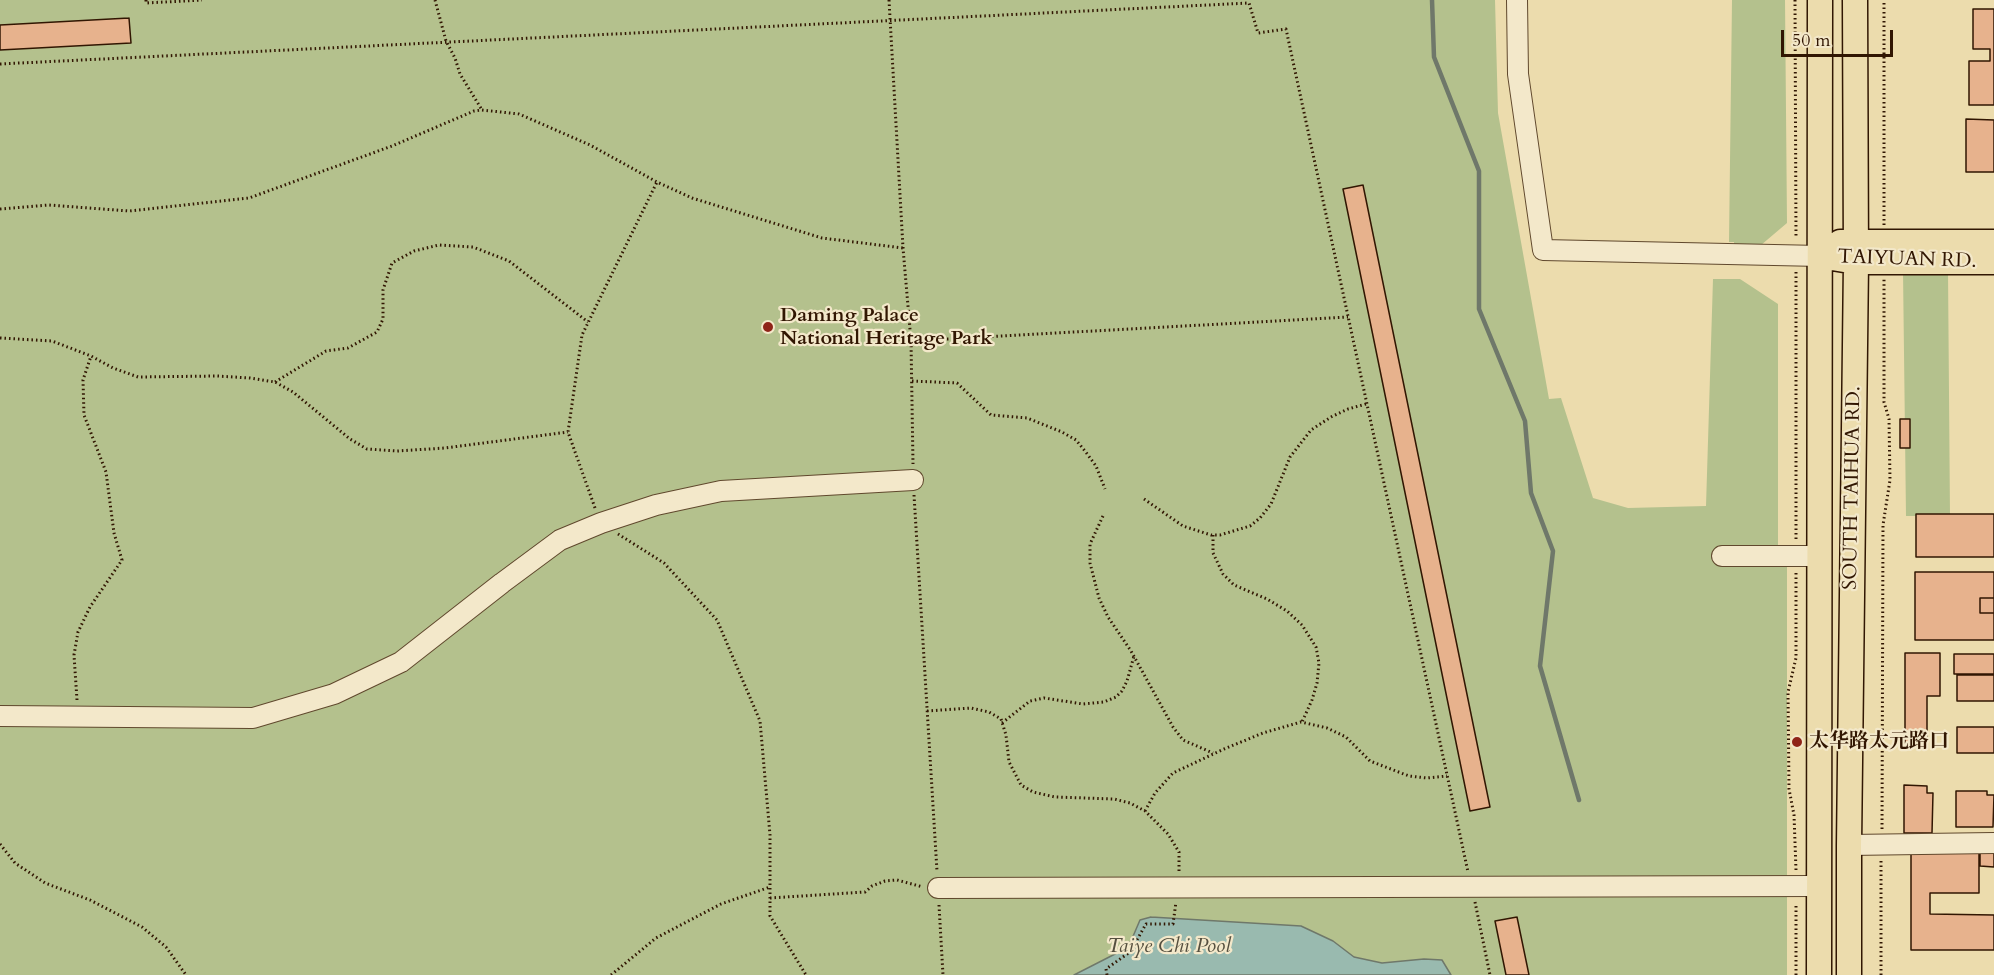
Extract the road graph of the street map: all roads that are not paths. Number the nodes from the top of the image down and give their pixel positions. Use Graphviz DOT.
graph roads {
  1 [pos="1516,0"];
  2 [pos="1820,0"];
  3 [pos="1855,0"];
  4 [pos="1994,242"];
  5 [pos="1820,249"];
  6 [pos="1856,252"];
  7 [pos="1884,252"];
  8 [pos="1994,262"];
  9 [pos="913,480"];
  10 [pos="1722,556"];
  11 [pos="1820,556"];
  12 [pos="0,716"];
  13 [pos="1994,843"];
  14 [pos="1849,845"];
  15 [pos="1807,886"];
  16 [pos="938,888"];
  17 [pos="1819,975"];
  18 [pos="1849,975"];
  1 -- 5 [label="street"];
  2 -- 5 [label="main road, SOUTH TAIHUA RD."];
  3 -- 6 [label="main road, SOUTH TAIHUA RD."];
  4 -- 7 [label="main road, TAIYUAN RD."];
  5 -- 6 [label="main road, TAIYUAN RD."];
  5 -- 11 [label="main road, SOUTH TAIHUA RD."];
  6 -- 7 [label="main road, TAIYUAN RD."];
  6 -- 14 [label="main road, SOUTH TAIHUA RD."];
  7 -- 8 [label="main road, TAIYUAN RD."];
  9 -- 12 [label="street"];
  10 -- 11 [label="street"];
  11 -- 15 [label="main road, SOUTH TAIHUA RD."];
  13 -- 14 [label="street"];
  14 -- 18 [label="main road, SOUTH TAIHUA RD."];
  15 -- 16 [label="street"];
  15 -- 17 [label="main road, SOUTH TAIHUA RD."];
}
